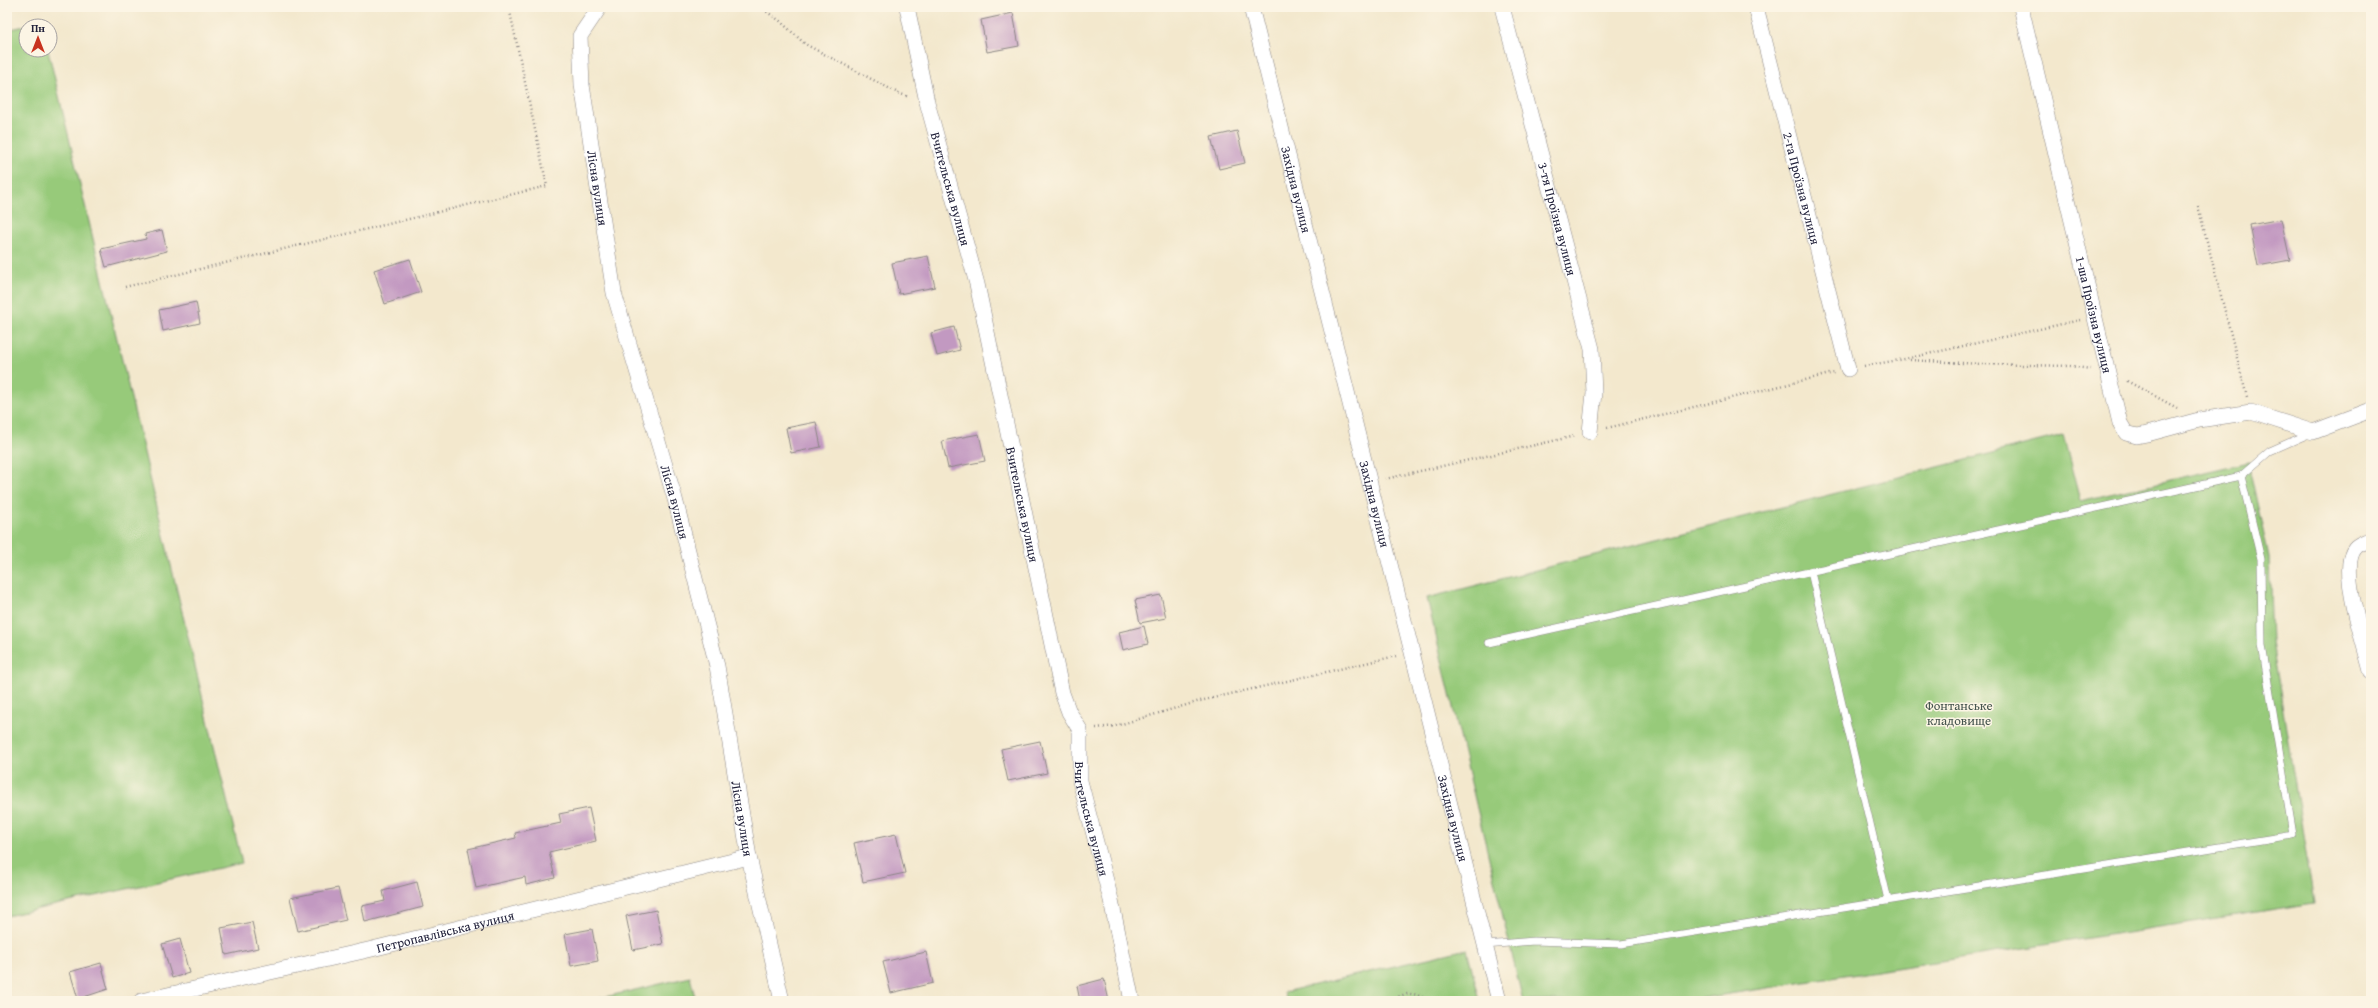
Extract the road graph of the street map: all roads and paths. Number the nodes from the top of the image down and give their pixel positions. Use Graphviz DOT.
graph roads {
  1 [pos="509,7"];
  2 [pos="760,7"];
  3 [pos="907,7"];
  4 [pos="1252,7"];
  5 [pos="1502,7"];
  6 [pos="1756,7"];
  7 [pos="2021,7"];
  8 [pos="599,8"];
  9 [pos="927,102"];
  10 [pos="2198,206"];
  11 [pos="126,287"];
  12 [pos="2094,316"];
  13 [pos="1905,359"];
  14 [pos="1848,369"];
  15 [pos="2108,371"];
  16 [pos="2371,410"];
  17 [pos="2251,412"];
  18 [pos="2199,420"];
  19 [pos="1590,432"];
  20 [pos="2313,432"];
  21 [pos="2240,476"];
  22 [pos="1369,483"];
  23 [pos="2371,539"];
  24 [pos="1810,572"];
  25 [pos="1489,643"];
  26 [pos="1410,652"];
  27 [pos="2371,671"];
  28 [pos="1080,730"];
  29 [pos="749,857"];
  30 [pos="1888,900"];
  31 [pos="1485,944"];
  32 [pos="141,1001"];
  33 [pos="782,1001"];
  34 [pos="1132,1001"];
  35 [pos="1392,1001"];
  36 [pos="1428,1001"];
  37 [pos="1499,1001"];
  1 -- 11 [label="path"];
  2 -- 9 [label="path"];
  3 -- 9 [label="street, Вчительська вулиця"];
  4 -- 22 [label="street, Західна вулиця"];
  5 -- 19 [label="street, 3-тя Проїзна вулиця"];
  6 -- 14 [label="street, 2-га Проїзна вулиця"];
  7 -- 12 [label="street, 1-ша Проїзна вулиця"];
  8 -- 29 [label="street, Лісна вулиця"];
  9 -- 28 [label="street, Вчительська вулиця"];
  10 -- 17 [label="path"];
  12 -- 13 [label="path"];
  12 -- 15 [label="street, 1-ша Проїзна вулиця"];
  13 -- 14 [label="path"];
  13 -- 15 [label="path"];
  14 -- 19 [label="path"];
  15 -- 18 [label="path"];
  15 -- 18 [label="street, 1-ша Проїзна вулиця"];
  16 -- 20 [label="street"];
  17 -- 18 [label="street, 1-ша Проїзна вулиця"];
  17 -- 20 [label="street, 1-ша Проїзна вулиця"];
  19 -- 22 [label="path"];
  20 -- 21 [label="lane"];
  21 -- 24 [label="lane"];
  21 -- 30 [label="lane"];
  22 -- 26 [label="street, Західна вулиця"];
  23 -- 27 [label="street"];
  24 -- 25 [label="lane"];
  24 -- 30 [label="lane"];
  26 -- 28 [label="path"];
  26 -- 31 [label="street, Західна вулиця"];
  28 -- 34 [label="street, Вчительська вулиця"];
  29 -- 32 [label="street, Петропавлівська вулиця"];
  29 -- 33 [label="street, Лісна вулиця"];
  30 -- 31 [label="lane"];
  31 -- 37 [label="street, Західна вулиця"];
  35 -- 36 [label="path"];
}
